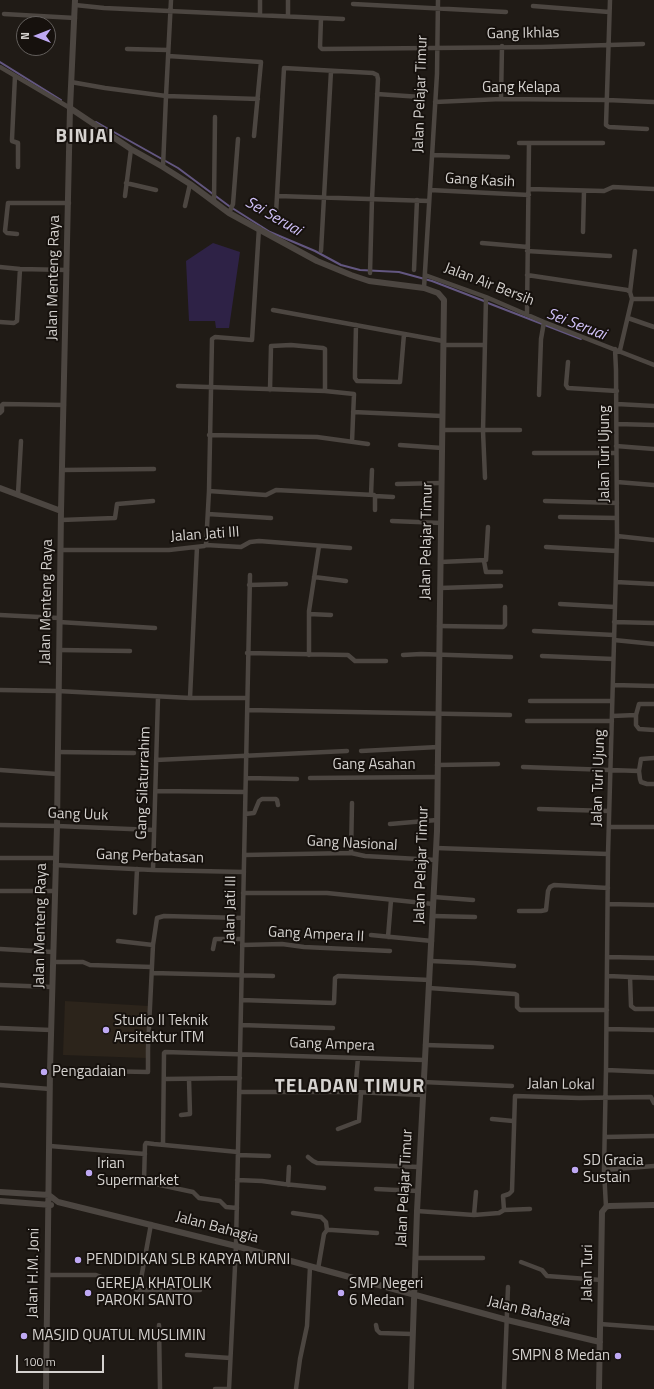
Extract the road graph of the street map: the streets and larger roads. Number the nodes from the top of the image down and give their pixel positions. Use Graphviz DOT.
graph roads {
  1 [pos="171,0"];
  2 [pos="260,0"];
  3 [pos="288,0"];
  4 [pos="438,0"];
  5 [pos="610,0"];
  6 [pos="75,2"];
  7 [pos="353,4"];
  8 [pos="533,6"];
  9 [pos="437,9"];
  10 [pos="171,11"];
  11 [pos="506,12"];
  12 [pos="609,12"];
  13 [pos="4,14"];
  14 [pos="260,14"];
  15 [pos="288,16"];
  16 [pos="75,18"];
  17 [pos="321,18"];
  18 [pos="343,19"];
  19 [pos="643,44"];
  20 [pos="608,45"];
  21 [pos="502,46"];
  22 [pos="438,47"];
  23 [pos="127,50"];
  24 [pos="168,50"];
  25 [pos="168,56"];
  26 [pos="0,67"];
  27 [pos="331,71"];
  28 [pos="15,76"];
  29 [pos="71,82"];
  30 [pos="377,94"];
  31 [pos="166,96"];
  32 [pos="421,97"];
  33 [pos="501,99"];
  34 [pos="258,100"];
  35 [pos="608,100"];
  36 [pos="435,102"];
  37 [pos="654,102"];
  38 [pos="70,108"];
  39 [pos="215,117"];
  40 [pos="647,129"];
  41 [pos="254,136"];
  42 [pos="238,139"];
  43 [pos="519,143"];
  44 [pos="529,143"];
  45 [pos="604,143"];
  46 [pos="131,149"];
  47 [pos="432,156"];
  48 [pos="508,157"];
  49 [pos="163,165"];
  50 [pos="18,168"];
  51 [pos="126,183"];
  52 [pos="190,184"];
  53 [pos="654,189"];
  54 [pos="156,190"];
  55 [pos="430,190"];
  56 [pos="529,190"];
  57 [pos="584,191"];
  58 [pos="529,195"];
  59 [pos="125,196"];
  60 [pos="214,196"];
  61 [pos="278,196"];
  62 [pos="325,198"];
  63 [pos="372,199"];
  64 [pos="417,200"];
  65 [pos="430,201"];
  66 [pos="69,203"];
  67 [pos="185,206"];
  68 [pos="231,208"];
  69 [pos="276,214"];
  70 [pos="259,228"];
  71 [pos="583,232"];
  72 [pos="17,234"];
  73 [pos="482,243"];
  74 [pos="527,249"];
  75 [pos="321,251"];
  76 [pos="635,251"];
  77 [pos="610,256"];
  78 [pos="0,267"];
  79 [pos="20,269"];
  80 [pos="67,270"];
  81 [pos="414,270"];
  82 [pos="370,271"];
  83 [pos="527,275"];
  84 [pos="425,280"];
  85 [pos="632,296"];
  86 [pos="486,297"];
  87 [pos="654,299"];
  88 [pos="273,310"];
  89 [pos="527,314"];
  90 [pos="628,318"];
  91 [pos="0,322"];
  92 [pos="544,324"];
  93 [pos="356,325"];
  94 [pos="654,327"];
  95 [pos="404,334"];
  96 [pos="443,343"];
  97 [pos="485,345"];
  98 [pos="617,350"];
  99 [pos="568,362"];
  100 [pos="654,365"];
  101 [pos="178,386"];
  102 [pos="211,388"];
  103 [pos="270,390"];
  104 [pos="325,391"];
  105 [pos="617,391"];
  106 [pos="539,395"];
  107 [pos="64,404"];
  108 [pos="617,404"];
  109 [pos="654,406"];
  110 [pos="0,412"];
  111 [pos="354,412"];
  112 [pos="442,416"];
  113 [pos="617,424"];
  114 [pos="654,425"];
  115 [pos="442,430"];
  116 [pos="520,430"];
  117 [pos="483,431"];
  118 [pos="209,434"];
  119 [pos="21,441"];
  120 [pos="352,442"];
  121 [pos="368,444"];
  122 [pos="400,446"];
  123 [pos="616,446"];
  124 [pos="442,448"];
  125 [pos="654,449"];
  126 [pos="616,453"];
  127 [pos="534,454"];
  128 [pos="154,469"];
  129 [pos="62,470"];
  130 [pos="372,470"];
  131 [pos="485,478"];
  132 [pos="617,482"];
  133 [pos="441,483"];
  134 [pos="397,484"];
  135 [pos="654,484"];
  136 [pos="0,488"];
  137 [pos="209,491"];
  138 [pos="18,494"];
  139 [pos="373,496"];
  140 [pos="392,497"];
  141 [pos="153,501"];
  142 [pos="545,501"];
  143 [pos="617,503"];
  144 [pos="375,510"];
  145 [pos="61,511"];
  146 [pos="208,514"];
  147 [pos="560,517"];
  148 [pos="271,518"];
  149 [pos="617,518"];
  150 [pos="61,520"];
  151 [pos="392,521"];
  152 [pos="441,523"];
  153 [pos="488,527"];
  154 [pos="617,536"];
  155 [pos="654,540"];
  156 [pos="206,545"];
  157 [pos="319,546"];
  158 [pos="546,546"];
  159 [pos="197,547"];
  160 [pos="350,548"];
  161 [pos="60,550"];
  162 [pos="616,551"];
  163 [pos="484,561"];
  164 [pos="440,562"];
  165 [pos="501,572"];
  166 [pos="250,575"];
  167 [pos="314,578"];
  168 [pos="346,581"];
  169 [pos="616,582"];
  170 [pos="286,584"];
  171 [pos="654,584"];
  172 [pos="249,585"];
  173 [pos="501,586"];
  174 [pos="440,588"];
  175 [pos="560,604"];
  176 [pos="505,607"];
  177 [pos="615,607"];
  178 [pos="309,614"];
  179 [pos="0,615"];
  180 [pos="332,615"];
  181 [pos="59,620"];
  182 [pos="614,622"];
  183 [pos="654,623"];
  184 [pos="439,626"];
  185 [pos="155,628"];
  186 [pos="534,631"];
  187 [pos="614,638"];
  188 [pos="654,644"];
  189 [pos="59,650"];
  190 [pos="130,651"];
  191 [pos="247,654"];
  192 [pos="309,655"];
  193 [pos="403,655"];
  194 [pos="439,655"];
  195 [pos="542,656"];
  196 [pos="511,657"];
  197 [pos="614,659"];
  198 [pos="386,661"];
  199 [pos="613,685"];
  200 [pos="654,686"];
  201 [pos="0,690"];
  202 [pos="58,691"];
  203 [pos="158,697"];
  204 [pos="190,698"];
  205 [pos="247,698"];
  206 [pos="530,701"];
  207 [pos="612,701"];
  208 [pos="654,704"];
  209 [pos="247,710"];
  210 [pos="438,714"];
  211 [pos="510,715"];
  212 [pos="636,716"];
  213 [pos="612,719"];
  214 [pos="527,721"];
  215 [pos="654,730"];
  216 [pos="438,747"];
  217 [pos="360,750"];
  218 [pos="347,751"];
  219 [pos="58,752"];
  220 [pos="134,753"];
  221 [pos="246,756"];
  222 [pos="654,758"];
  223 [pos="156,760"];
  224 [pos="498,764"];
  225 [pos="437,765"];
  226 [pos="523,767"];
  227 [pos="0,770"];
  228 [pos="611,770"];
  229 [pos="639,771"];
  230 [pos="57,774"];
  231 [pos="437,777"];
  232 [pos="246,778"];
  233 [pos="297,778"];
  234 [pos="310,778"];
  235 [pos="654,784"];
  236 [pos="156,791"];
  237 [pos="245,792"];
  238 [pos="352,803"];
  239 [pos="278,805"];
  240 [pos="539,809"];
  241 [pos="609,811"];
  242 [pos="245,814"];
  243 [pos="437,820"];
  244 [pos="390,824"];
  245 [pos="0,825"];
  246 [pos="57,826"];
  247 [pos="609,827"];
  248 [pos="654,827"];
  249 [pos="154,830"];
  250 [pos="436,848"];
  251 [pos="351,853"];
  252 [pos="608,854"];
  253 [pos="244,855"];
  254 [pos="0,858"];
  255 [pos="55,858"];
  256 [pos="436,860"];
  257 [pos="55,865"];
  258 [pos="137,869"];
  259 [pos="153,870"];
  260 [pos="244,872"];
  261 [pos="608,888"];
  262 [pos="0,891"];
  263 [pos="55,891"];
  264 [pos="243,893"];
  265 [pos="434,897"];
  266 [pos="391,900"];
  267 [pos="473,900"];
  268 [pos="433,904"];
  269 [pos="608,904"];
  270 [pos="654,905"];
  271 [pos="519,911"];
  272 [pos="135,913"];
  273 [pos="433,916"];
  274 [pos="243,918"];
  275 [pos="475,918"];
  276 [pos="371,935"];
  277 [pos="388,937"];
  278 [pos="242,939"];
  279 [pos="118,940"];
  280 [pos="432,940"];
  281 [pos="153,945"];
  282 [pos="242,945"];
  283 [pos="0,949"];
  284 [pos="213,949"];
  285 [pos="390,951"];
  286 [pos="53,952"];
  287 [pos="608,957"];
  288 [pos="654,958"];
  289 [pos="431,961"];
  290 [pos="53,962"];
  291 [pos="514,966"];
  292 [pos="152,970"];
  293 [pos="242,976"];
  294 [pos="274,976"];
  295 [pos="608,976"];
  296 [pos="630,976"];
  297 [pos="654,978"];
  298 [pos="430,980"];
  299 [pos="0,985"];
  300 [pos="52,987"];
  301 [pos="429,988"];
  302 [pos="241,1000"];
  303 [pos="654,1009"];
  304 [pos="607,1010"];
  305 [pos="241,1025"];
  306 [pos="0,1028"];
  307 [pos="333,1028"];
  308 [pos="607,1029"];
  309 [pos="51,1030"];
  310 [pos="654,1030"];
  311 [pos="425,1045"];
  312 [pos="492,1047"];
  313 [pos="240,1054"];
  314 [pos="358,1058"];
  315 [pos="424,1060"];
  316 [pos="50,1070"];
  317 [pos="606,1070"];
  318 [pos="654,1072"];
  319 [pos="240,1078"];
  320 [pos="164,1079"];
  321 [pos="189,1079"];
  322 [pos="423,1082"];
  323 [pos="0,1085"];
  324 [pos="512,1086"];
  325 [pos="50,1089"];
  326 [pos="239,1092"];
  327 [pos="355,1092"];
  328 [pos="361,1093"];
  329 [pos="422,1096"];
  330 [pos="606,1098"];
  331 [pos="654,1103"];
  332 [pos="181,1115"];
  333 [pos="492,1119"];
  334 [pos="513,1121"];
  335 [pos="338,1129"];
  336 [pos="654,1136"];
  337 [pos="604,1137"];
  338 [pos="163,1144"];
  339 [pos="50,1146"];
  340 [pos="238,1153"];
  341 [pos="145,1154"];
  342 [pos="268,1156"];
  343 [pos="308,1157"];
  344 [pos="654,1166"];
  345 [pos="290,1167"];
  346 [pos="419,1167"];
  347 [pos="604,1170"];
  348 [pos="237,1180"];
  349 [pos="288,1185"];
  350 [pos="324,1188"];
  351 [pos="376,1189"];
  352 [pos="418,1191"];
  353 [pos="0,1192"];
  354 [pos="476,1192"];
  355 [pos="49,1195"];
  356 [pos="0,1201"];
  357 [pos="58,1202"];
  358 [pos="49,1205"];
  359 [pos="654,1205"];
  360 [pos="606,1207"];
  361 [pos="237,1208"];
  362 [pos="530,1208"];
  363 [pos="504,1210"];
  364 [pos="417,1211"];
  365 [pos="293,1213"];
  366 [pos="474,1214"];
  367 [pos="151,1224"];
  368 [pos="327,1230"];
  369 [pos="377,1233"];
  370 [pos="236,1246"];
  371 [pos="415,1258"];
  372 [pos="483,1258"];
  373 [pos="521,1262"];
  374 [pos="310,1267"];
  375 [pos="318,1269"];
  376 [pos="48,1275"];
  377 [pos="141,1279"];
  378 [pos="601,1280"];
  379 [pos="508,1287"];
  380 [pos="200,1290"];
  381 [pos="413,1295"];
  382 [pos="507,1320"];
  383 [pos="600,1324"];
  384 [pos="159,1325"];
  385 [pos="376,1325"];
  386 [pos="654,1328"];
  387 [pos="412,1334"];
  388 [pos="600,1342"];
  389 [pos="187,1355"];
  390 [pos="230,1358"];
  391 [pos="46,1389"];
  392 [pos="160,1389"];
  393 [pos="215,1389"];
  394 [pos="229,1389"];
  395 [pos="296,1389"];
  396 [pos="411,1389"];
  397 [pos="504,1389"];
  398 [pos="599,1389"];
  1 -- 10 [label="street"];
  2 -- 14 [label="street"];
  3 -- 15 [label="street"];
  4 -- 9 [label="street, Jalan Pelajar Timur"];
  5 -- 12 [label="street"];
  6 -- 10 [label="street"];
  6 -- 16 [label="street, Jalan Menteng Raya"];
  7 -- 9 [label="street"];
  8 -- 12 [label="street"];
  9 -- 11 [label="street"];
  9 -- 22 [label="street, Jalan Pelajar Timur"];
  10 -- 14 [label="street"];
  10 -- 24 [label="street"];
  12 -- 20 [label="street"];
  13 -- 16 [label="street"];
  14 -- 15 [label="street"];
  15 -- 17 [label="street"];
  16 -- 29 [label="street, Jalan Menteng Raya"];
  17 -- 18 [label="street"];
  17 -- 22 [label="street, Gang Ikhlas"];
  19 -- 20 [label="street, Gang Ikhlas"];
  20 -- 21 [label="street, Gang Ikhlas"];
  20 -- 35 [label="street"];
  21 -- 22 [label="street, Gang Ikhlas"];
  21 -- 33 [label="street"];
  22 -- 36 [label="street, Jalan Pelajar Timur"];
  23 -- 24 [label="street"];
  24 -- 25 [label="street"];
  25 -- 31 [label="street"];
  25 -- 34 [label="street"];
  26 -- 28 [label="street"];
  27 -- 30 [label="street"];
  27 -- 61 [label="street"];
  27 -- 62 [label="street"];
  28 -- 38 [label="street"];
  28 -- 50 [label="street"];
  29 -- 31 [label="street"];
  29 -- 38 [label="street, Jalan Menteng Raya"];
  30 -- 32 [label="street"];
  30 -- 63 [label="street"];
  31 -- 34 [label="street"];
  31 -- 49 [label="street"];
  33 -- 35 [label="street, Gang Kelapa"];
  33 -- 36 [label="street, Gang Kelapa"];
  34 -- 41 [label="street"];
  35 -- 37 [label="street, Gang Kelapa"];
  35 -- 40 [label="street"];
  36 -- 47 [label="street, Jalan Pelajar Timur"];
  38 -- 46 [label="street"];
  38 -- 66 [label="street, Jalan Menteng Raya"];
  39 -- 60 [label="street"];
  42 -- 68 [label="street"];
  43 -- 44 [label="street"];
  44 -- 45 [label="street"];
  44 -- 56 [label="street"];
  46 -- 49 [label="street"];
  46 -- 51 [label="street"];
  47 -- 48 [label="street"];
  47 -- 55 [label="street, Jalan Pelajar Timur"];
  49 -- 52 [label="street"];
  51 -- 54 [label="street"];
  51 -- 59 [label="street"];
  52 -- 60 [label="street"];
  52 -- 67 [label="street"];
  53 -- 57 [label="street"];
  55 -- 58 [label="street, Gang Kasih"];
  55 -- 65 [label="street, Jalan Air Bersih"];
  56 -- 57 [label="street"];
  56 -- 58 [label="street"];
  57 -- 71 [label="street"];
  58 -- 74 [label="street"];
  60 -- 68 [label="street"];
  61 -- 62 [label="street"];
  61 -- 69 [label="street"];
  62 -- 63 [label="street"];
  62 -- 75 [label="street"];
  63 -- 64 [label="street"];
  63 -- 82 [label="street"];
  64 -- 65 [label="street"];
  64 -- 81 [label="street"];
  65 -- 84 [label="street, Jalan Air Bersih"];
  66 -- 72 [label="street"];
  66 -- 80 [label="street, Jalan Menteng Raya"];
  68 -- 70 [label="street"];
  70 -- 84 [label="street"];
  70 -- 102 [label="street"];
  73 -- 74 [label="street"];
  74 -- 77 [label="street"];
  74 -- 83 [label="street"];
  76 -- 85 [label="street, Jalan Turi Ujung"];
  78 -- 79 [label="street"];
  79 -- 80 [label="street"];
  79 -- 91 [label="street"];
  80 -- 107 [label="street, Jalan Menteng Raya"];
  83 -- 85 [label="street"];
  83 -- 89 [label="street"];
  84 -- 86 [label="street, Jalan Air Bersih"];
  84 -- 96 [label="street, Jalan Air Bersih"];
  85 -- 87 [label="street"];
  85 -- 90 [label="street, Jalan Turi Ujung"];
  86 -- 89 [label="street, Jalan Air Bersih"];
  86 -- 97 [label="street"];
  88 -- 93 [label="street"];
  89 -- 92 [label="street, Jalan Air Bersih"];
  90 -- 94 [label="street"];
  90 -- 98 [label="street, Jalan Turi Ujung"];
  92 -- 98 [label="street, Jalan Air Bersih"];
  92 -- 106 [label="street"];
  93 -- 95 [label="street"];
  93 -- 95 [label="street"];
  95 -- 96 [label="street"];
  96 -- 97 [label="street"];
  96 -- 112 [label="street, Jalan Pelajar Timur"];
  97 -- 117 [label="street"];
  98 -- 100 [label="street, Jalan Air Bersih"];
  98 -- 105 [label="street, Jalan Turi Ujung"];
  99 -- 105 [label="street"];
  101 -- 102 [label="street"];
  102 -- 103 [label="street"];
  102 -- 118 [label="street"];
  103 -- 104 [label="street"];
  103 -- 104 [label="street"];
  104 -- 111 [label="street"];
  105 -- 108 [label="street, Jalan Turi Ujung"];
  107 -- 110 [label="street"];
  107 -- 129 [label="street, Jalan Menteng Raya"];
  108 -- 109 [label="street"];
  108 -- 113 [label="street, Jalan Turi Ujung"];
  111 -- 112 [label="street"];
  111 -- 120 [label="street"];
  112 -- 115 [label="street, Jalan Pelajar Timur"];
  113 -- 114 [label="street"];
  113 -- 123 [label="street, Jalan Turi Ujung"];
  115 -- 117 [label="street"];
  115 -- 124 [label="street, Jalan Pelajar Timur"];
  116 -- 117 [label="street"];
  117 -- 131 [label="street"];
  118 -- 120 [label="street"];
  118 -- 137 [label="street"];
  119 -- 138 [label="street"];
  120 -- 121 [label="street"];
  122 -- 124 [label="street"];
  123 -- 125 [label="street"];
  123 -- 126 [label="street, Jalan Turi Ujung"];
  124 -- 133 [label="street, Jalan Pelajar Timur"];
  126 -- 127 [label="street"];
  126 -- 132 [label="street, Jalan Turi Ujung"];
  128 -- 129 [label="street"];
  129 -- 145 [label="street, Jalan Menteng Raya"];
  130 -- 139 [label="street"];
  132 -- 135 [label="street"];
  132 -- 143 [label="street, Jalan Turi Ujung"];
  133 -- 134 [label="street"];
  133 -- 152 [label="street, Jalan Pelajar Timur"];
  136 -- 138 [label="street"];
  137 -- 139 [label="street"];
  137 -- 146 [label="street"];
  138 -- 145 [label="street"];
  139 -- 140 [label="street"];
  139 -- 144 [label="street"];
  141 -- 150 [label="street"];
  142 -- 143 [label="street"];
  143 -- 149 [label="street, Jalan Turi Ujung"];
  145 -- 150 [label="street, Jalan Menteng Raya"];
  146 -- 148 [label="street"];
  146 -- 156 [label="street"];
  147 -- 149 [label="street"];
  149 -- 154 [label="street, Jalan Turi Ujung"];
  150 -- 161 [label="street, Jalan Menteng Raya"];
  151 -- 152 [label="street"];
  152 -- 164 [label="street, Jalan Pelajar Timur"];
  153 -- 163 [label="street"];
  154 -- 155 [label="street"];
  154 -- 162 [label="street, Jalan Turi Ujung"];
  156 -- 157 [label="street, Jalan Jati III"];
  156 -- 159 [label="street, Jalan Jati III"];
  157 -- 160 [label="street, Jalan Jati III"];
  157 -- 167 [label="street"];
  158 -- 162 [label="street"];
  159 -- 161 [label="street, Jalan Jati III"];
  159 -- 204 [label="street"];
  161 -- 181 [label="street, Jalan Menteng Raya"];
  162 -- 169 [label="street, Jalan Turi Ujung"];
  163 -- 164 [label="street"];
  163 -- 165 [label="street"];
  164 -- 174 [label="street, Jalan Pelajar Timur"];
  166 -- 172 [label="street, Jalan Jati III"];
  167 -- 168 [label="street"];
  167 -- 178 [label="street"];
  169 -- 171 [label="street"];
  169 -- 177 [label="street, Jalan Turi Ujung"];
  170 -- 172 [label="street"];
  172 -- 191 [label="street, Jalan Jati III"];
  173 -- 174 [label="street"];
  174 -- 184 [label="street, Jalan Pelajar Timur"];
  175 -- 177 [label="street"];
  176 -- 184 [label="street"];
  177 -- 182 [label="street, Jalan Turi Ujung"];
  178 -- 180 [label="street"];
  178 -- 192 [label="street"];
  179 -- 181 [label="street"];
  181 -- 185 [label="street"];
  181 -- 189 [label="street, Jalan Menteng Raya"];
  182 -- 183 [label="street"];
  182 -- 187 [label="street, Jalan Turi Ujung"];
  184 -- 194 [label="street, Jalan Pelajar Timur"];
  186 -- 187 [label="street"];
  187 -- 188 [label="street"];
  187 -- 197 [label="street, Jalan Turi Ujung"];
  189 -- 190 [label="street"];
  189 -- 202 [label="street, Jalan Menteng Raya"];
  191 -- 192 [label="street"];
  191 -- 205 [label="street, Jalan Jati III"];
  192 -- 198 [label="street"];
  193 -- 194 [label="street"];
  194 -- 196 [label="street"];
  194 -- 210 [label="street, Jalan Pelajar Timur"];
  195 -- 197 [label="street"];
  197 -- 199 [label="street, Jalan Turi Ujung"];
  199 -- 200 [label="street"];
  199 -- 207 [label="street, Jalan Turi Ujung"];
  201 -- 202 [label="street"];
  202 -- 203 [label="street"];
  202 -- 219 [label="street, Jalan Menteng Raya"];
  203 -- 204 [label="street"];
  203 -- 223 [label="street, Gang Silaturrahim"];
  204 -- 205 [label="street"];
  205 -- 209 [label="street, Jalan Jati III"];
  206 -- 207 [label="street"];
  207 -- 213 [label="street, Jalan Turi Ujung"];
  208 -- 212 [label="street"];
  209 -- 210 [label="street"];
  209 -- 221 [label="street, Jalan Jati III"];
  210 -- 211 [label="street"];
  210 -- 216 [label="street, Jalan Pelajar Timur"];
  212 -- 213 [label="street"];
  212 -- 215 [label="street"];
  213 -- 214 [label="street"];
  213 -- 228 [label="street, Jalan Turi Ujung"];
  216 -- 217 [label="street"];
  216 -- 225 [label="street, Jalan Pelajar Timur"];
  218 -- 221 [label="street"];
  219 -- 220 [label="street"];
  219 -- 230 [label="street, Jalan Menteng Raya"];
  221 -- 223 [label="street"];
  221 -- 232 [label="street, Jalan Jati III"];
  222 -- 229 [label="street"];
  223 -- 236 [label="street, Gang Silaturrahim"];
  224 -- 225 [label="street"];
  225 -- 231 [label="street, Jalan Pelajar Timur"];
  226 -- 228 [label="street"];
  227 -- 230 [label="street"];
  228 -- 229 [label="street"];
  228 -- 241 [label="street, Jalan Turi Ujung"];
  229 -- 235 [label="street"];
  230 -- 246 [label="street, Jalan Menteng Raya"];
  231 -- 234 [label="street, Gang Asahan"];
  231 -- 243 [label="street, Jalan Pelajar Timur"];
  232 -- 233 [label="street"];
  232 -- 237 [label="street, Jalan Jati III"];
  236 -- 237 [label="street"];
  236 -- 249 [label="street, Gang Silaturrahim"];
  237 -- 242 [label="street, Jalan Jati III"];
  238 -- 251 [label="street"];
  239 -- 242 [label="street"];
  240 -- 241 [label="street"];
  241 -- 247 [label="street, Jalan Turi Ujung"];
  242 -- 253 [label="street, Jalan Jati III"];
  243 -- 244 [label="street"];
  243 -- 250 [label="street, Jalan Pelajar Timur"];
  245 -- 246 [label="street, Gang Uuk"];
  246 -- 249 [label="street, Gang Uuk"];
  246 -- 255 [label="street, Jalan Menteng Raya"];
  247 -- 248 [label="street"];
  247 -- 252 [label="street, Jalan Turi Ujung"];
  249 -- 259 [label="street, Gang Silaturrahim"];
  250 -- 252 [label="street"];
  250 -- 256 [label="street, Jalan Pelajar Timur"];
  251 -- 253 [label="street, Gang Nasional"];
  251 -- 256 [label="street, Gang Nasional"];
  252 -- 261 [label="street, Jalan Turi Ujung"];
  253 -- 260 [label="street, Jalan Jati III"];
  254 -- 255 [label="street"];
  255 -- 257 [label="street, Jalan Menteng Raya"];
  256 -- 265 [label="street, Jalan Pelajar Timur"];
  257 -- 258 [label="street, Gang Perbatasan"];
  257 -- 263 [label="street, Jalan Menteng Raya"];
  258 -- 259 [label="street, Gang Perbatasan"];
  258 -- 272 [label="street"];
  259 -- 260 [label="street, Gang Perbatasan"];
  260 -- 264 [label="street, Jalan Jati III"];
  261 -- 269 [label="street, Jalan Turi Ujung"];
  261 -- 271 [label="street"];
  262 -- 263 [label="street"];
  263 -- 286 [label="street, Jalan Menteng Raya"];
  264 -- 266 [label="street"];
  264 -- 274 [label="street, Jalan Jati III"];
  265 -- 267 [label="street"];
  265 -- 268 [label="street, Jalan Pelajar Timur"];
  266 -- 268 [label="street"];
  266 -- 277 [label="street"];
  268 -- 273 [label="street, Jalan Pelajar Timur"];
  269 -- 270 [label="street"];
  269 -- 287 [label="street, Jalan Turi Ujung"];
  273 -- 275 [label="street"];
  273 -- 280 [label="street, Jalan Pelajar Timur"];
  274 -- 278 [label="street, Jalan Jati III"];
  274 -- 281 [label="street"];
  276 -- 277 [label="street"];
  277 -- 280 [label="street"];
  278 -- 282 [label="street, Jalan Jati III"];
  278 -- 284 [label="street"];
  279 -- 281 [label="street"];
  280 -- 289 [label="street, Jalan Pelajar Timur"];
  281 -- 292 [label="street"];
  282 -- 285 [label="street, Gang Ampera II"];
  282 -- 293 [label="street, Jalan Jati III"];
  283 -- 286 [label="street"];
  286 -- 290 [label="street, Jalan Menteng Raya"];
  287 -- 288 [label="street"];
  287 -- 295 [label="street, Jalan Turi Ujung"];
  289 -- 291 [label="street"];
  289 -- 298 [label="street, Jalan Pelajar Timur"];
  290 -- 292 [label="street"];
  290 -- 300 [label="street, Jalan Menteng Raya"];
  292 -- 293 [label="street"];
  292 -- 316 [label="street"];
  293 -- 294 [label="street"];
  293 -- 302 [label="street, Jalan Jati III"];
  295 -- 296 [label="street"];
  295 -- 304 [label="street, Jalan Turi Ujung"];
  296 -- 297 [label="street"];
  296 -- 303 [label="street"];
  298 -- 301 [label="street, Jalan Pelajar Timur"];
  298 -- 302 [label="street"];
  299 -- 300 [label="street"];
  300 -- 309 [label="street, Jalan Menteng Raya"];
  301 -- 304 [label="street"];
  301 -- 311 [label="street, Jalan Pelajar Timur"];
  302 -- 305 [label="street, Jalan Jati III"];
  304 -- 308 [label="street, Jalan Turi Ujung"];
  305 -- 307 [label="street"];
  305 -- 313 [label="street, Jalan Jati III"];
  306 -- 309 [label="street"];
  308 -- 310 [label="street"];
  308 -- 317 [label="street, Jalan Turi Ujung"];
  309 -- 316 [label="street, Jalan Menteng Raya"];
  311 -- 312 [label="street"];
  311 -- 315 [label="street, Jalan Pelajar Timur"];
  313 -- 314 [label="street, Gang Ampera"];
  313 -- 319 [label="street, Jalan Jati III"];
  313 -- 320 [label="street, Gang Ampera"];
  314 -- 315 [label="street, Gang Ampera"];
  314 -- 327 [label="street"];
  315 -- 322 [label="street, Jalan Pelajar Timur"];
  316 -- 325 [label="street, Jalan Menteng Raya"];
  317 -- 318 [label="street"];
  317 -- 330 [label="street, Jalan Turi Ujung"];
  319 -- 321 [label="street"];
  319 -- 326 [label="street, Jalan Jati III"];
  320 -- 321 [label="street"];
  320 -- 338 [label="street"];
  321 -- 332 [label="street"];
  322 -- 324 [label="street, Jalan Lokal"];
  322 -- 329 [label="street, Jalan Pelajar Timur"];
  323 -- 325 [label="street"];
  325 -- 339 [label="street, Jalan Menteng Raya"];
  326 -- 327 [label="street"];
  326 -- 340 [label="street, Jalan Jati III"];
  327 -- 328 [label="street"];
  328 -- 329 [label="street"];
  328 -- 335 [label="street"];
  329 -- 346 [label="street, Jalan Pelajar Timur"];
  330 -- 331 [label="street, Jalan Lokal"];
  330 -- 334 [label="street, Jalan Lokal"];
  330 -- 337 [label="street, Jalan Turi Ujung"];
  333 -- 334 [label="street"];
  334 -- 363 [label="street"];
  336 -- 337 [label="street"];
  337 -- 347 [label="street, Jalan Turi Ujung"];
  338 -- 340 [label="street"];
  338 -- 341 [label="street"];
  339 -- 341 [label="street"];
  339 -- 355 [label="street, Jalan Menteng Raya"];
  340 -- 342 [label="street"];
  340 -- 348 [label="street, Jalan Jati III"];
  341 -- 361 [label="street"];
  343 -- 346 [label="street"];
  344 -- 347 [label="street"];
  345 -- 349 [label="street"];
  346 -- 352 [label="street, Jalan Pelajar Timur"];
  347 -- 360 [label="street, Jalan Turi Ujung"];
  348 -- 349 [label="street"];
  348 -- 361 [label="street, Jalan Jati III"];
  349 -- 350 [label="street"];
  351 -- 352 [label="street"];
  352 -- 364 [label="street, Jalan Pelajar Timur"];
  353 -- 355 [label="street"];
  354 -- 366 [label="street"];
  355 -- 357 [label="street, Jalan Bahagia"];
  355 -- 358 [label="street, Jalan Menteng Raya"];
  356 -- 358 [label="street"];
  357 -- 358 [label="street"];
  357 -- 367 [label="street, Jalan Bahagia"];
  358 -- 376 [label="street, Jalan H.M. Joni"];
  359 -- 360 [label="street"];
  360 -- 378 [label="street, Jalan Turi"];
  361 -- 370 [label="street, Jalan Jati III"];
  362 -- 363 [label="street"];
  363 -- 366 [label="street"];
  364 -- 366 [label="street"];
  364 -- 371 [label="street, Jalan Pelajar Timur"];
  365 -- 368 [label="street"];
  367 -- 370 [label="street, Jalan Bahagia"];
  367 -- 377 [label="street"];
  368 -- 369 [label="street"];
  368 -- 375 [label="street"];
  370 -- 374 [label="street, Jalan Bahagia"];
  370 -- 390 [label="street, Jalan Jati III"];
  371 -- 372 [label="street"];
  371 -- 381 [label="street, Jalan Pelajar Timur"];
  373 -- 378 [label="street"];
  374 -- 375 [label="street, Jalan Bahagia"];
  374 -- 395 [label="street"];
  375 -- 381 [label="street, Jalan Bahagia"];
  376 -- 380 [label="street"];
  376 -- 391 [label="street, Jalan H.M. Joni"];
  378 -- 383 [label="street, Jalan Turi"];
  379 -- 382 [label="street"];
  381 -- 382 [label="street, Jalan Bahagia"];
  381 -- 387 [label="street, Jalan Pelajar Timur"];
  382 -- 388 [label="street, Jalan Bahagia"];
  382 -- 397 [label="street"];
  383 -- 386 [label="street"];
  383 -- 388 [label="street, Jalan Turi"];
  384 -- 392 [label="street"];
  385 -- 387 [label="street"];
  387 -- 396 [label="street, Jalan Pelajar Timur"];
  388 -- 398 [label="street, Jalan Turi"];
  389 -- 390 [label="street"];
  390 -- 394 [label="street, Jalan Jati III"];
  393 -- 394 [label="street"];
}
